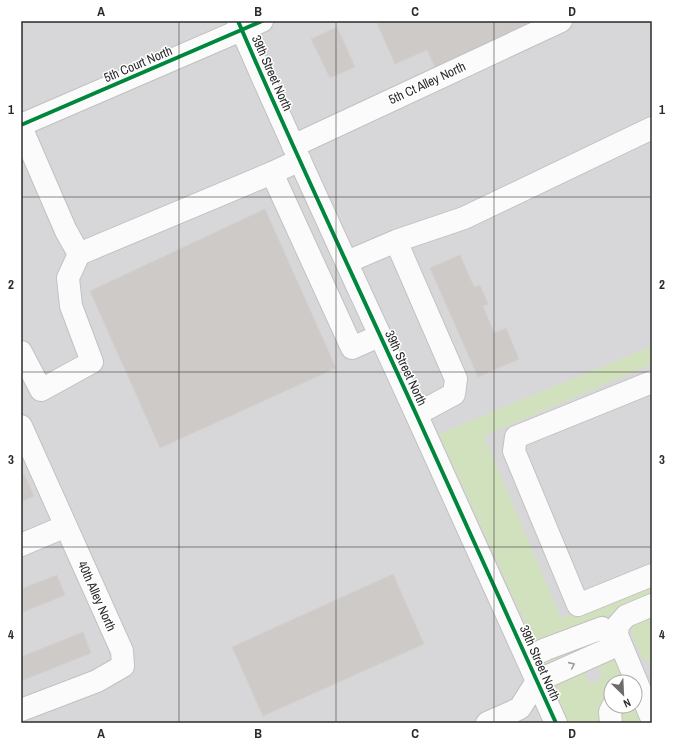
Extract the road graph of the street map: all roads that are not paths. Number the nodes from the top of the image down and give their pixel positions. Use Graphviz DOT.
graph roads {
  1 [pos="262,21"];
  2 [pos="561,21"];
  3 [pos="240,26"];
  4 [pos="21,126"];
  5 [pos="652,128"];
  6 [pos="296,153"];
  7 [pos="272,172"];
  8 [pos="396,241"];
  9 [pos="79,254"];
  10 [pos="349,265"];
  11 [pos="322,281"];
  12 [pos="379,336"];
  13 [pos="21,352"];
  14 [pos="652,382"];
  15 [pos="417,414"];
  16 [pos="21,426"];
  17 [pos="66,526"];
  18 [pos="21,545"];
  19 [pos="652,575"];
  20 [pos="652,605"];
  21 [pos="614,636"];
  22 [pos="527,658"];
  23 [pos="631,674"];
  24 [pos="537,681"];
  25 [pos="643,700"];
  26 [pos="21,710"];
  27 [pos="652,719"];
  28 [pos="487,723"];
  29 [pos="556,723"];
  1 -- 3 [label="street, 5th Court North"];
  2 -- 6 [label="street, 5th Ct Alley North"];
  3 -- 4 [label="street, 5th Court North"];
  3 -- 6 [label="street, 39th Street North"];
  4 -- 9 [label="street"];
  5 -- 8 [label="street"];
  6 -- 7 [label="street, 5th Ct Alley North"];
  6 -- 10 [label="street, 39th Street North"];
  7 -- 9 [label="street, 5th Ct Alley North"];
  7 -- 11 [label="street"];
  8 -- 10 [label="street"];
  8 -- 15 [label="street"];
  9 -- 13 [label="street"];
  10 -- 11 [label="street"];
  10 -- 12 [label="street, 39th Street North"];
  11 -- 12 [label="street"];
  12 -- 15 [label="street, 39th Street North"];
  14 -- 19 [label="street"];
  15 -- 22 [label="street, 39th Street North"];
  16 -- 17 [label="street, 40th Alley North"];
  17 -- 18 [label="street"];
  17 -- 26 [label="street, 40th Alley North"];
  20 -- 21 [label="street"];
  21 -- 22 [label="street"];
  21 -- 23 [label="street"];
  24 -- 21 [label="street, one-way"];
  22 -- 24 [label="street, 39th Street North"];
  24 -- 28 [label="street"];
  24 -- 29 [label="street, 39th Street North"];
  25 -- 27 [label="street"];
}
